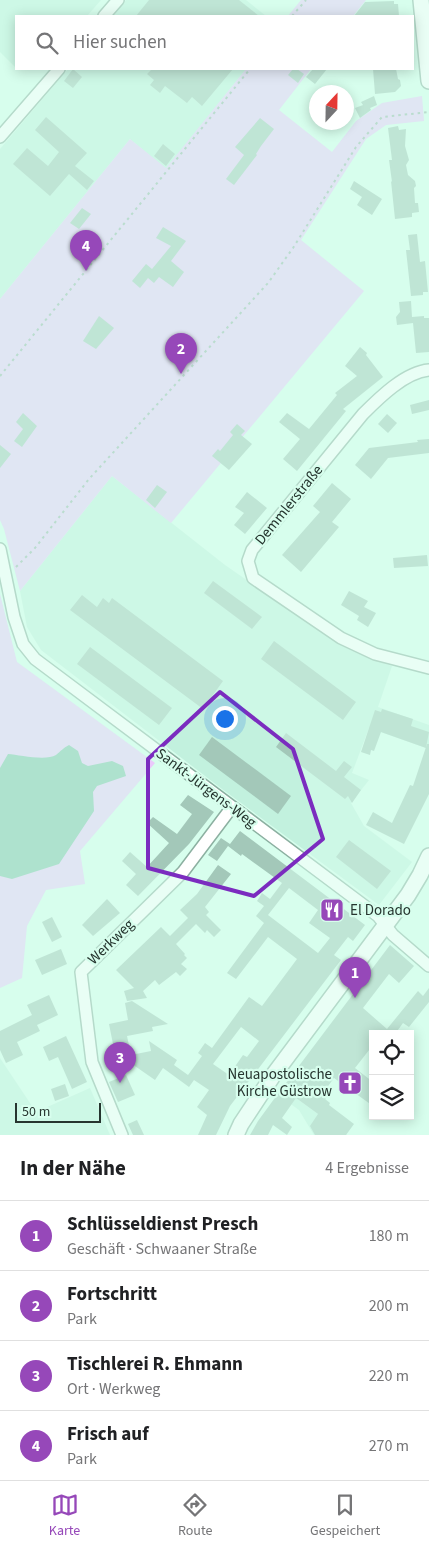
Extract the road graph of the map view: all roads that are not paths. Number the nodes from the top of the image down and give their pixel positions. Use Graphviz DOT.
graph roads {
  1 [pos="118,0"];
  2 [pos="421,0"];
  3 [pos="105,15"];
  4 [pos="58,70"];
  5 [pos="429,81"];
  6 [pos="0,137"];
  7 [pos="429,370"];
  8 [pos="0,549"];
  9 [pos="429,668"];
  10 [pos="232,808"];
  11 [pos="429,856"];
  12 [pos="386,926"];
  13 [pos="429,966"];
  14 [pos="122,1135"];
  15 [pos="236,1135"];
  1 -- 3 [label="street"];
  2 -- 5 [label="main road"];
  4 -- 6 [label="street"];
  7 -- 9 [label="street, Demmlerstraße"];
  8 -- 10 [label="street, Sankt-Jürgens-Weg"];
  10 -- 12 [label="street, Sankt-Jürgens-Weg"];
  10 -- 14 [label="street, Werkweg"];
  11 -- 12 [label="main road"];
  12 -- 13 [label="street, Sankt-Jürgens-Weg"];
  12 -- 15 [label="main road"];
}
